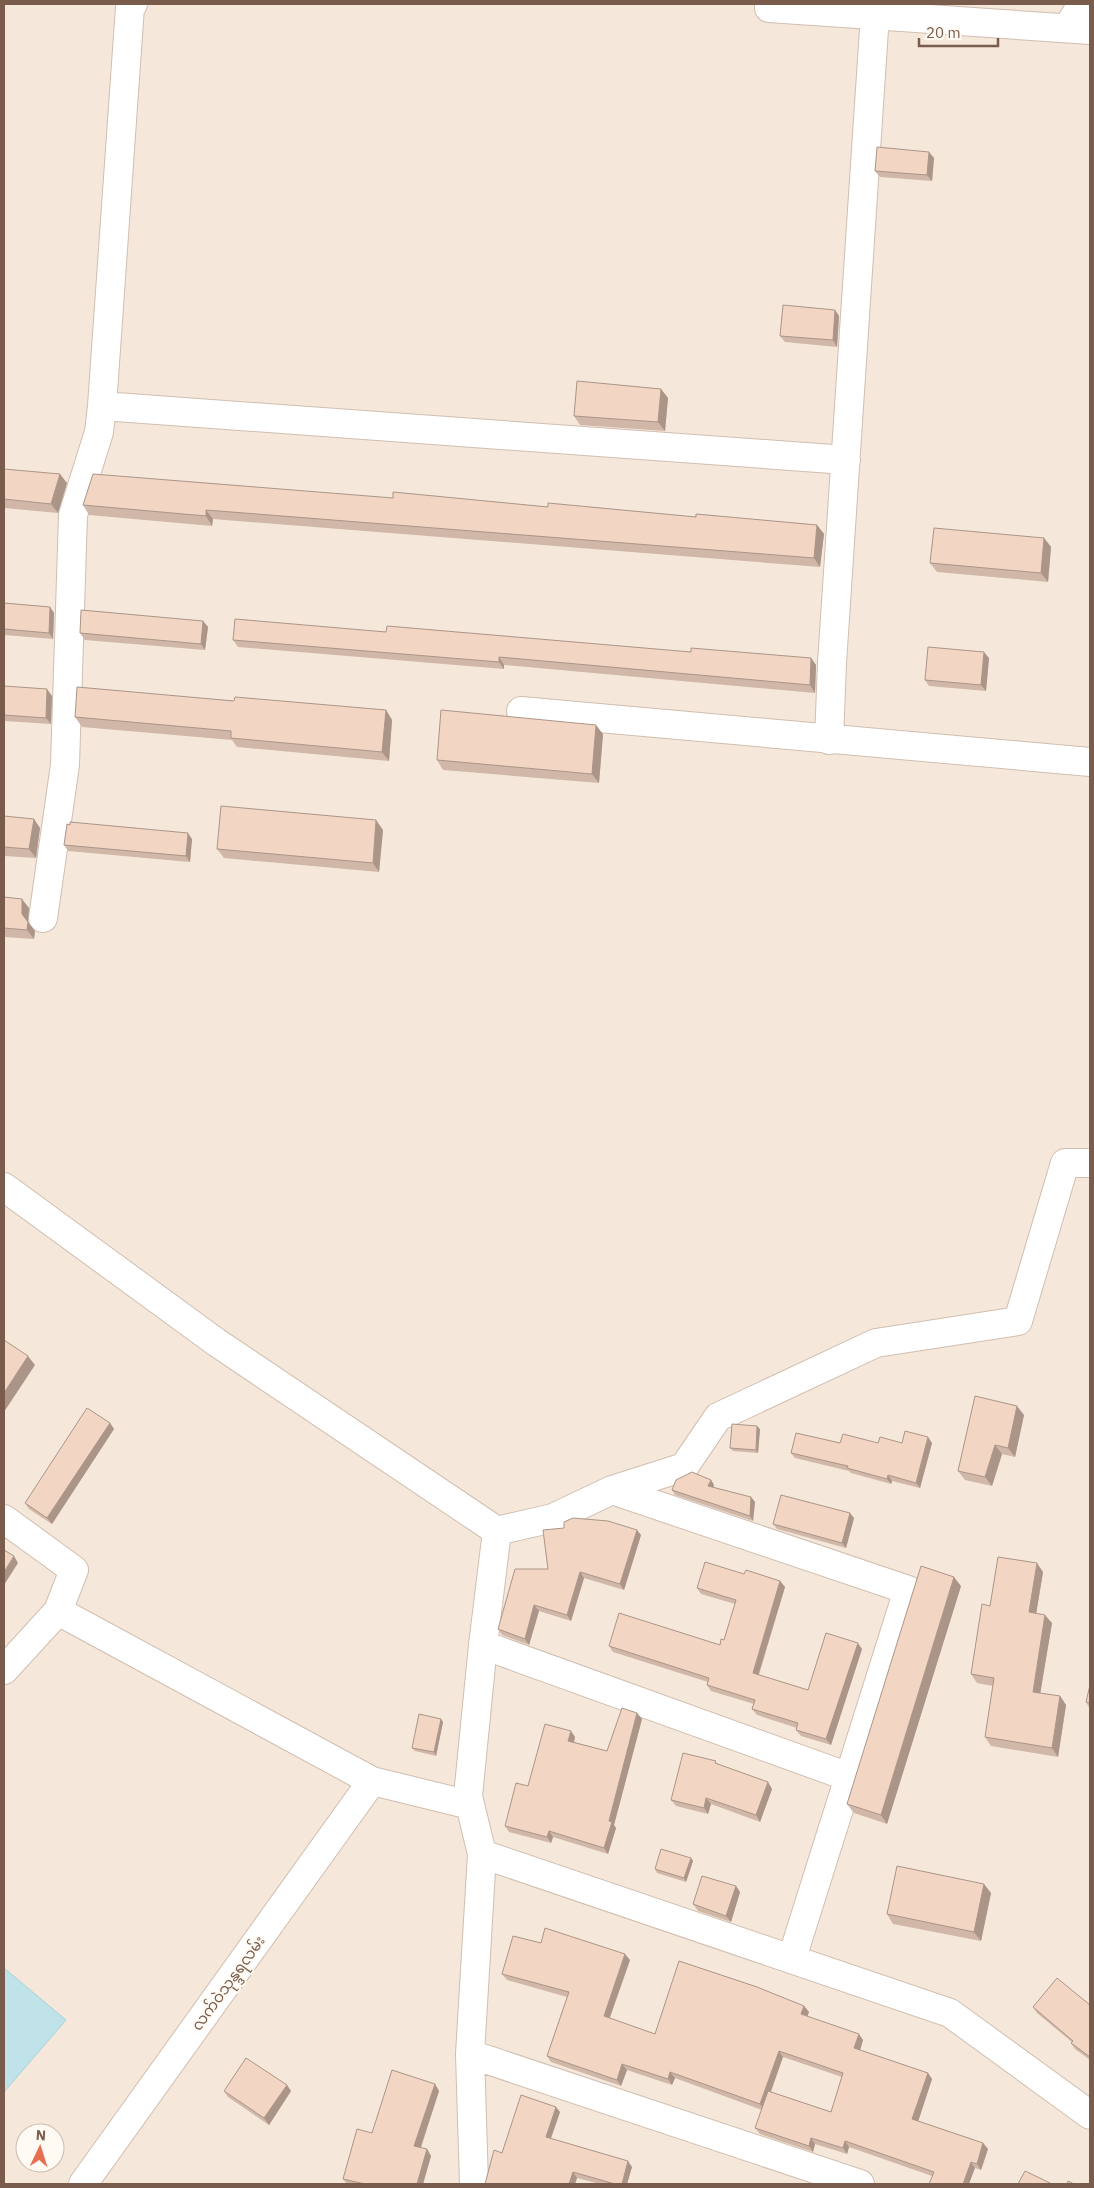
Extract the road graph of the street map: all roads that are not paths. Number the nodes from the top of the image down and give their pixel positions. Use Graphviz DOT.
graph roads {
  1 [pos="133,4"];
  2 [pos="770,4"];
  3 [pos="1082,4"];
  4 [pos="875,14"];
  5 [pos="1079,28"];
  6 [pos="102,406"];
  7 [pos="846,460"];
  8 [pos="521,711"];
  9 [pos="829,740"];
  10 [pos="1090,762"];
  11 [pos="43,918"];
  12 [pos="1090,1163"];
  13 [pos="4,1187"];
  14 [pos="612,1490"];
  15 [pos="4,1519"];
  16 [pos="497,1532"];
  17 [pos="58,1611"];
  18 [pos="483,1645"];
  19 [pos="4,1670"];
  20 [pos="849,1777"];
  21 [pos="372,1781"];
  22 [pos="470,1805"];
  23 [pos="482,1854"];
  24 [pos="792,1958"];
  25 [pos="470,2054"];
  26 [pos="1090,2115"];
  27 [pos="83,2184"];
  28 [pos="474,2184"];
  29 [pos="860,2184"];
  1 -- 6 [label="street"];
  2 -- 4 [label="street"];
  3 -- 5 [label="street"];
  4 -- 5 [label="street"];
  4 -- 7 [label="street"];
  6 -- 7 [label="street"];
  6 -- 11 [label="street"];
  7 -- 9 [label="street"];
  8 -- 9 [label="street"];
  9 -- 10 [label="street"];
  12 -- 14 [label="street"];
  13 -- 16 [label="street"];
  14 -- 16 [label="street"];
  14 -- 20 [label="street"];
  15 -- 17 [label="street"];
  16 -- 18 [label="street"];
  17 -- 19 [label="street"];
  17 -- 21 [label="street"];
  18 -- 20 [label="street"];
  18 -- 22 [label="street"];
  20 -- 24 [label="street"];
  21 -- 22 [label="street"];
  21 -- 27 [label="street, လက်ဝဲသုန္ဒရလမ်း"];
  22 -- 23 [label="street"];
  23 -- 24 [label="street"];
  23 -- 25 [label="street"];
  24 -- 26 [label="street"];
  25 -- 28 [label="street"];
  25 -- 29 [label="street"];
}
